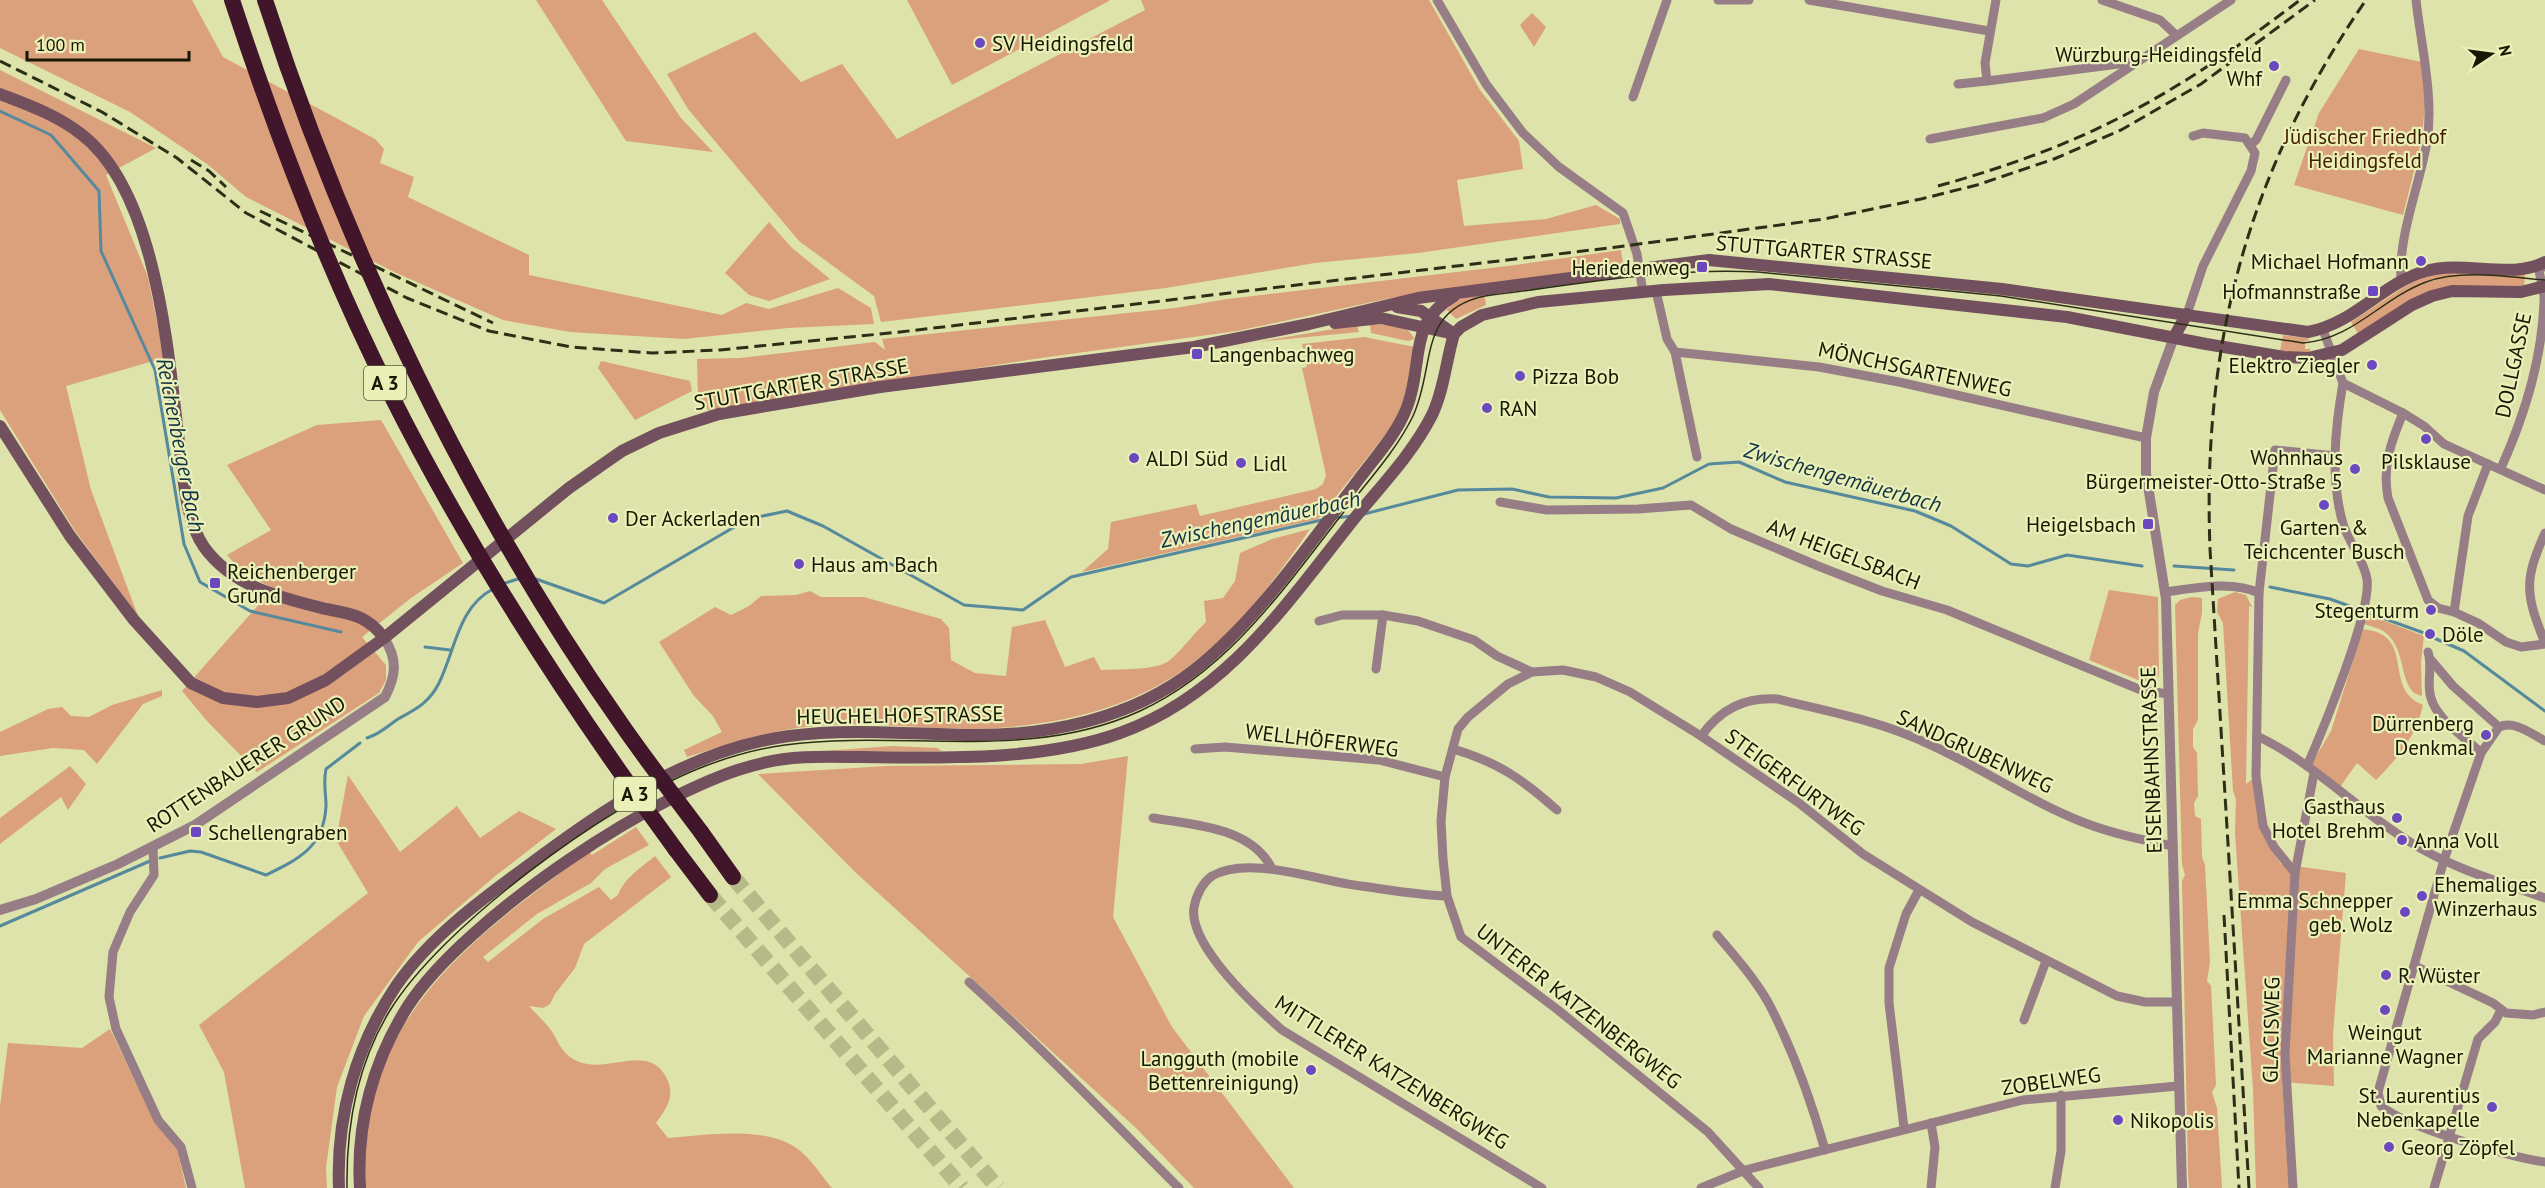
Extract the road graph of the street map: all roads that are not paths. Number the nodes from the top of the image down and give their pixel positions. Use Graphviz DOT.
graph roads {
  1 [pos="232,0"];
  2 [pos="265,0"];
  3 [pos="1437,0"];
  4 [pos="1667,0"];
  5 [pos="1719,0"];
  6 [pos="1749,0"];
  7 [pos="1809,0"];
  8 [pos="1996,0"];
  9 [pos="2102,0"];
  10 [pos="2231,0"];
  11 [pos="2416,0"];
  12 [pos="1989,30"];
  13 [pos="2176,35"];
  14 [pos="2136,62"];
  15 [pos="2286,80"];
  16 [pos="1987,81"];
  17 [pos="1958,84"];
  18 [pos="0,94"];
  19 [pos="1633,97"];
  20 [pos="2193,136"];
  21 [pos="1930,139"];
  22 [pos="2250,145"];
  23 [pos="2543,265"];
  24 [pos="1640,269"];
  25 [pos="2401,282"];
  26 [pos="2544,287"];
  27 [pos="1650,292"];
  28 [pos="1457,294"];
  29 [pos="1391,306"];
  30 [pos="2187,314"];
  31 [pos="1428,316"];
  32 [pos="1309,324"];
  33 [pos="1423,328"];
  34 [pos="2322,330"];
  35 [pos="1454,334"];
  36 [pos="2174,337"];
  37 [pos="2541,345"];
  38 [pos="1675,352"];
  39 [pos="2331,354"];
  40 [pos="2343,383"];
  41 [pos="2403,413"];
  42 [pos="0,426"];
  43 [pos="2146,438"];
  44 [pos="2335,456"];
  45 [pos="1697,457"];
  46 [pos="2488,464"];
  47 [pos="2501,468"];
  48 [pos="2545,490"];
  49 [pos="1500,502"];
  50 [pos="2545,533"];
  51 [pos="2166,592"];
  52 [pos="2259,593"];
  53 [pos="2454,612"];
  54 [pos="1383,615"];
  55 [pos="1319,621"];
  56 [pos="384,638"];
  57 [pos="2545,644"];
  58 [pos="1376,669"];
  59 [pos="1532,672"];
  60 [pos="2168,694"];
  61 [pos="2499,727"];
  62 [pos="1701,736"];
  63 [pos="2257,736"];
  64 [pos="2545,741"];
  65 [pos="1195,749"];
  66 [pos="1453,749"];
  67 [pos="2481,753"];
  68 [pos="2310,770"];
  69 [pos="1445,777"];
  70 [pos="1557,810"];
  71 [pos="1153,818"];
  72 [pos="2173,846"];
  73 [pos="153,848"];
  74 [pos="2444,860"];
  75 [pos="1272,869"];
  76 [pos="2295,873"];
  77 [pos="733,877"];
  78 [pos="1920,890"];
  79 [pos="710,895"];
  80 [pos="1447,896"];
  81 [pos="2545,898"];
  82 [pos="0,910"];
  83 [pos="1717,935"];
  84 [pos="2046,961"];
  85 [pos="2415,966"];
  86 [pos="969,982"];
  87 [pos="2176,1002"];
  88 [pos="2501,1010"];
  89 [pos="2545,1012"];
  90 [pos="2024,1020"];
  91 [pos="2178,1086"];
  92 [pos="2061,1095"];
  93 [pos="1930,1123"];
  94 [pos="1904,1128"];
  95 [pos="2451,1136"];
  96 [pos="1825,1150"];
  97 [pos="2545,1162"];
  98 [pos="1745,1170"];
  99 [pos="192,1188"];
  100 [pos="339,1188"];
  101 [pos="360,1188"];
  102 [pos="1179,1188"];
  103 [pos="1542,1188"];
  104 [pos="1701,1188"];
  105 [pos="1759,1188"];
  106 [pos="1931,1188"];
  107 [pos="2055,1188"];
  108 [pos="2182,1188"];
  109 [pos="2293,1188"];
  110 [pos="2434,1188"];
  1 -- 79 [label="highway, A 3, bridge"];
  2 -- 77 [label="highway, A 3, bridge"];
  3 -- 24 [label="street"];
  4 -- 19 [label="street"];
  5 -- 6 [label="street"];
  7 -- 12 [label="street"];
  8 -- 12 [label="street"];
  9 -- 13 [label="street"];
  10 -- 13 [label="street"];
  11 -- 25 [label="street"];
  12 -- 16 [label="street"];
  13 -- 14 [label="street"];
  14 -- 16 [label="street"];
  14 -- 21 [label="street"];
  15 -- 22 [label="street"];
  16 -- 17 [label="street"];
  18 -- 56 [label="main road"];
  20 -- 22 [label="street"];
  22 -- 30 [label="street"];
  23 -- 25 [label="main road"];
  23 -- 26 [label="street, DOLLGASSE"];
  24 -- 27 [label="street"];
  24 -- 28 [label="main road, STUTTGARTER STRASSE"];
  24 -- 30 [label="main road, STUTTGARTER STRASSE"];
  25 -- 34 [label="main road"];
  26 -- 37 [label="street, DOLLGASSE"];
  26 -- 39 [label="main road"];
  27 -- 35 [label="main road, STUTTGARTER STRASSE"];
  27 -- 36 [label="main road, STUTTGARTER STRASSE"];
  27 -- 38 [label="street"];
  28 -- 29 [label="main road, STUTTGARTER STRASSE"];
  28 -- 31 [label="main road, STUTTGARTER STRASSE"];
  29 -- 31 [label="main road, STUTTGARTER STRASSE"];
  29 -- 32 [label="main road, STUTTGARTER STRASSE"];
  30 -- 34 [label="main road, STUTTGARTER STRASSE"];
  30 -- 36 [label="main road"];
  31 -- 33 [label="main road"];
  31 -- 35 [label="main road, STUTTGARTER STRASSE"];
  32 -- 33 [label="main road, STUTTGARTER STRASSE"];
  32 -- 56 [label="main road, STUTTGARTER STRASSE"];
  33 -- 35 [label="main road, STUTTGARTER STRASSE"];
  33 -- 100 [label="main road, HEUCHELHOFSTRASSE"];
  34 -- 39 [label="street"];
  35 -- 101 [label="main road, HEUCHELHOFSTRASSE"];
  36 -- 39 [label="main road, STUTTGARTER STRASSE"];
  36 -- 43 [label="street, EISENBAHNSTRASSE"];
  37 -- 47 [label="street, DOLLGASSE"];
  38 -- 43 [label="street, MÖNCHSGARTENWEG"];
  38 -- 45 [label="street"];
  39 -- 40 [label="street"];
  40 -- 41 [label="street"];
  40 -- 44 [label="street, GLACISWEG"];
  41 -- 46 [label="street"];
  41 -- 53 [label="street"];
  42 -- 56 [label="main road, STUTTGARTER STRASSE"];
  43 -- 51 [label="street, EISENBAHNSTRASSE"];
  44 -- 52 [label="street"];
  44 -- 68 [label="street, GLACISWEG"];
  46 -- 47 [label="street"];
  46 -- 53 [label="street"];
  47 -- 48 [label="street"];
  49 -- 60 [label="street, AM HEIGELSBACH"];
  50 -- 57 [label="street"];
  51 -- 52 [label="street"];
  51 -- 60 [label="street, EISENBAHNSTRASSE"];
  52 -- 63 [label="street"];
  53 -- 57 [label="street"];
  54 -- 55 [label="street"];
  54 -- 58 [label="street"];
  54 -- 59 [label="street"];
  56 -- 73 [label="street, ROTTENBAUERER GRUND"];
  59 -- 62 [label="street, STEIGERFURTWEG"];
  59 -- 66 [label="street, UNTERER KATZENBERGWEG"];
  60 -- 72 [label="street, EISENBAHNSTRASSE"];
  61 -- 64 [label="street"];
  61 -- 67 [label="street"];
  61 -- 67 [label="street"];
  62 -- 72 [label="street, SANDGRUBENWEG"];
  62 -- 78 [label="street, STEIGERFURTWEG"];
  63 -- 68 [label="street"];
  63 -- 76 [label="street"];
  65 -- 69 [label="street, WELLHÖFERWEG"];
  66 -- 69 [label="street, UNTERER KATZENBERGWEG"];
  66 -- 70 [label="street"];
  67 -- 74 [label="street"];
  68 -- 74 [label="street"];
  68 -- 76 [label="street, GLACISWEG"];
  69 -- 80 [label="street, UNTERER KATZENBERGWEG"];
  71 -- 75 [label="street"];
  72 -- 87 [label="street, EISENBAHNSTRASSE"];
  73 -- 82 [label="street, ROTTENBAUERER GRUND"];
  73 -- 99 [label="street"];
  74 -- 81 [label="street"];
  74 -- 85 [label="street"];
  75 -- 80 [label="street, MITTLERER KATZENBERGWEG"];
  75 -- 103 [label="street, MITTLERER KATZENBERGWEG"];
  76 -- 109 [label="street, GLACISWEG"];
  78 -- 84 [label="street, STEIGERFURTWEG"];
  78 -- 94 [label="street"];
  80 -- 98 [label="street, UNTERER KATZENBERGWEG"];
  83 -- 96 [label="street"];
  84 -- 87 [label="street, STEIGERFURTWEG"];
  84 -- 90 [label="street"];
  85 -- 88 [label="street"];
  85 -- 95 [label="street"];
  86 -- 102 [label="street"];
  87 -- 91 [label="street, EISENBAHNSTRASSE"];
  88 -- 89 [label="street"];
  88 -- 95 [label="street"];
  91 -- 92 [label="street, ZOBELWEG"];
  91 -- 108 [label="street, EISENBAHNSTRASSE"];
  92 -- 93 [label="street, ZOBELWEG"];
  92 -- 107 [label="street"];
  93 -- 94 [label="street, ZOBELWEG"];
  93 -- 106 [label="street"];
  94 -- 96 [label="street, ZOBELWEG"];
  95 -- 97 [label="street"];
  95 -- 110 [label="street"];
  96 -- 98 [label="street, ZOBELWEG"];
  98 -- 104 [label="street, ZOBELWEG"];
  98 -- 105 [label="street, UNTERER KATZENBERGWEG"];
}
